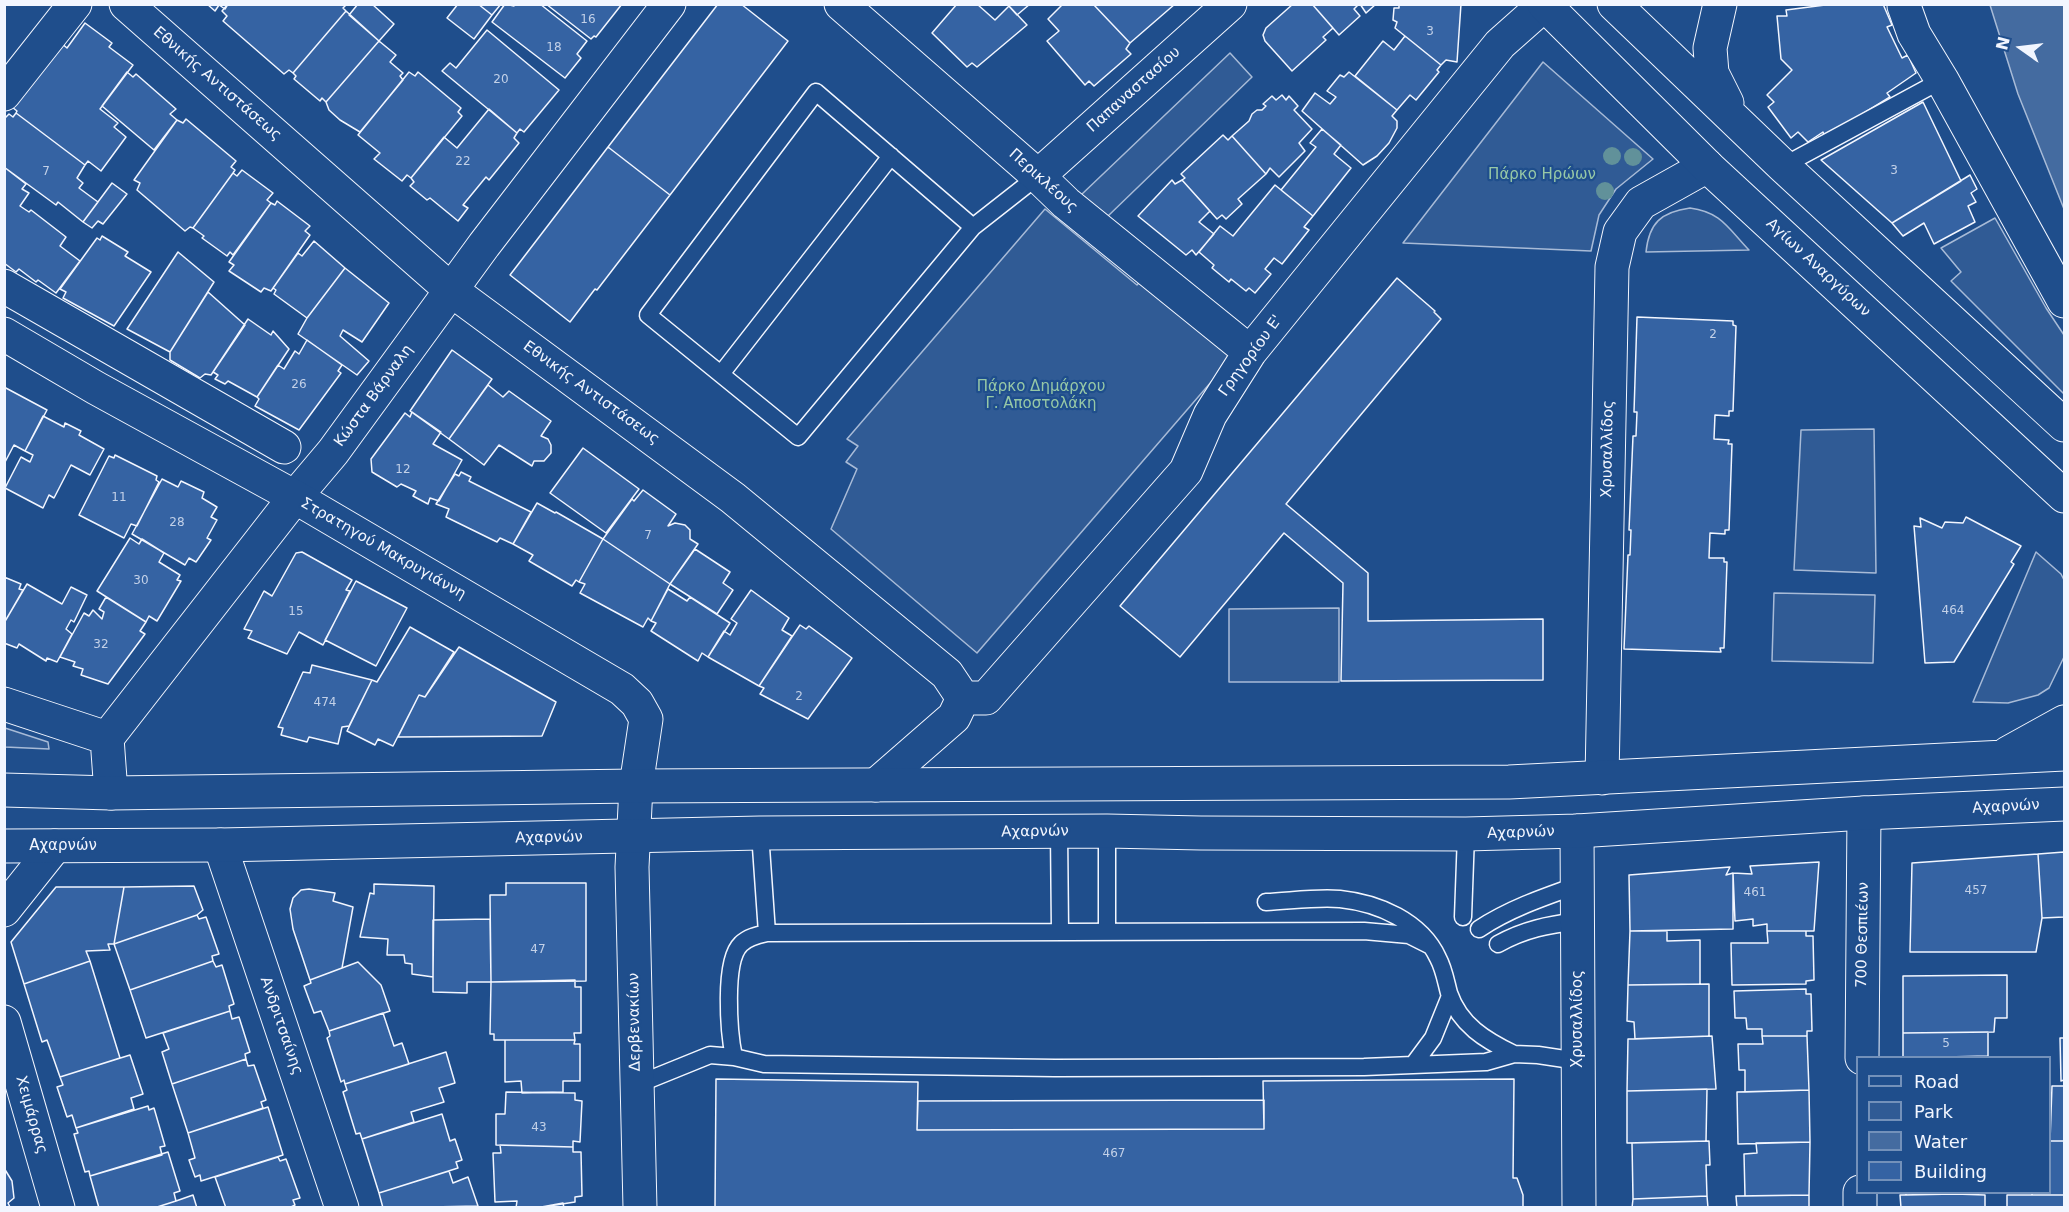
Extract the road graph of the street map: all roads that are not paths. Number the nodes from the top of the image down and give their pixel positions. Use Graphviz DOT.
graph roads {
  1 [pos="75,4"];
  2 [pos="126,4"];
  3 [pos="669,4"];
  4 [pos="841,4"];
  5 [pos="1230,4"];
  6 [pos="1720,4"];
  7 [pos="1544,5"];
  8 [pos="1614,5"];
  9 [pos="1904,6"];
  10 [pos="1576,36"];
  11 [pos="1942,80"];
  12 [pos="4,93"];
  13 [pos="1733,116"];
  14 [pos="891,156"];
  15 [pos="1707,166"];
  16 [pos="1783,166"];
  17 [pos="1038,176"];
  18 [pos="973,227"];
  19 [pos="4,286"];
  20 [pos="451,290"];
  21 [pos="2064,301"];
  22 [pos="4,334"];
  23 [pos="1250,352"];
  24 [pos="721,374"];
  25 [pos="2064,425"];
  26 [pos="284,447"];
  27 [pos="295,497"];
  28 [pos="2062,497"];
  29 [pos="963,698"];
  30 [pos="4,704"];
  31 [pos="2064,722"];
  32 [pos="106,738"];
  33 [pos="2064,754"];
  34 [pos="1999,758"];
  35 [pos="1602,778"];
  36 [pos="876,785"];
  37 [pos="636,786"];
  38 [pos="4,790"];
  39 [pos="111,793"];
  40 [pos="2064,804"];
  41 [pos="1864,813"];
  42 [pos="1059,831"];
  43 [pos="1107,831"];
  44 [pos="1577,831"];
  45 [pos="760,833"];
  46 [pos="1466,834"];
  47 [pos="634,837"];
  48 [pos="220,845"];
  49 [pos="4,846"];
  50 [pos="55,846"];
  51 [pos="1578,885"];
  52 [pos="1266,902"];
  53 [pos="4,910"];
  54 [pos="1463,917"];
  55 [pos="1578,921"];
  56 [pos="1479,929"];
  57 [pos="1060,931"];
  58 [pos="1107,932"];
  59 [pos="766,933"];
  60 [pos="1498,944"];
  61 [pos="1431,946"];
  62 [pos="1450,996"];
  63 [pos="4,1022"];
  64 [pos="1514,1054"];
  65 [pos="1862,1056"];
  66 [pos="734,1057"];
  67 [pos="1578,1060"];
  68 [pos="1413,1065"];
  69 [pos="636,1085"];
  70 [pos="58,1208"];
  71 [pos="342,1208"];
  72 [pos="640,1208"];
  73 [pos="1579,1208"];
  1 -- 12 [label="street"];
  2 -- 20 [label="street, Εθνικής Αντιστάσεως"];
  3 -- 20 [label="street, Κώστα Βάρναλη"];
  4 -- 17 [label="street, Περικλέους"];
  5 -- 17 [label="street, Παπαναστασίου"];
  6 -- 13 [label="street"];
  7 -- 10 [label="street, Αγίων Αναργύρων"];
  7 -- 23 [label="street, Γρηγορίου Ε'"];
  8 -- 10 [label="street"];
  8 -- 13 [label="street"];
  9 -- 11 [label="street"];
  10 -- 15 [label="street, Αγίων Αναργύρων"];
  11 -- 16 [label="lane"];
  11 -- 21 [label="street"];
  13 -- 16 [label="street"];
  14 -- 18 [label="lane"];
  14 -- 24 [label="lane"];
  14 -- 24 [label="lane"];
  15 -- 28 [label="street, Αγίων Αναργύρων"];
  15 -- 35 [label="street, Χρυσαλλίδος"];
  16 -- 25 [label="street"];
  17 -- 18 [label="lane"];
  17 -- 23 [label="street, Περικλέους"];
  18 -- 24 [label="lane"];
  19 -- 26 [label="street"];
  20 -- 27 [label="street, Κώστα Βάρναλη"];
  20 -- 29 [label="street, Εθνικής Αντιστάσεως"];
  22 -- 27 [label="street, Στρατηγού Μακρυγιάννη"];
  23 -- 29 [label="street, Γρηγορίου Ε'"];
  27 -- 32 [label="street, Κώστα Βάρναλη"];
  27 -- 37 [label="street, Στρατηγού Μακρυγιάννη"];
  29 -- 36 [label="street"];
  30 -- 32 [label="street"];
  31 -- 34 [label="street"];
  32 -- 39 [label="street"];
  33 -- 34 [label="street"];
  34 -- 35 [label="street"];
  35 -- 36 [label="street"];
  36 -- 37 [label="street"];
  37 -- 39 [label="street"];
  37 -- 47 [label="street, Στρατηγού Μακρυγιάννη"];
  38 -- 39 [label="street"];
  40 -- 41 [label="street, Αχαρνών"];
  41 -- 44 [label="street, Αχαρνών"];
  41 -- 65 [label="street, 700 Θεσπιέων"];
  42 -- 43 [label="street, Αχαρνών"];
  42 -- 45 [label="street, Αχαρνών"];
  42 -- 57 [label="lane"];
  43 -- 46 [label="street, Αχαρνών"];
  43 -- 58 [label="lane"];
  44 -- 46 [label="street, Αχαρνών"];
  44 -- 51 [label="street, Χρυσαλλίδος"];
  45 -- 47 [label="street, Αχαρνών"];
  45 -- 59 [label="lane"];
  46 -- 54 [label="lane"];
  47 -- 48 [label="street, Αχαρνών"];
  47 -- 69 [label="street, Δερβενακίων"];
  48 -- 50 [label="street, Αχαρνών"];
  48 -- 71 [label="street, Ανδριτσαίνης"];
  49 -- 50 [label="street, Αχαρνών"];
  50 -- 53 [label="street"];
  51 -- 55 [label="street, Χρυσαλλίδος"];
  51 -- 56 [label="lane"];
  52 -- 61 [label="lane"];
  55 -- 60 [label="lane"];
  55 -- 67 [label="street, Χρυσαλλίδος"];
  57 -- 58 [label="lane"];
  57 -- 59 [label="lane"];
  58 -- 61 [label="lane"];
  59 -- 66 [label="lane"];
  61 -- 62 [label="lane"];
  62 -- 64 [label="lane"];
  62 -- 68 [label="lane"];
  63 -- 70 [label="street, Χειμάρρας"];
  64 -- 67 [label="lane"];
  64 -- 68 [label="lane"];
  66 -- 68 [label="lane"];
  66 -- 69 [label="lane"];
  67 -- 73 [label="street, Χρυσαλλίδος"];
  69 -- 72 [label="street, Δερβενακίων"];
}
